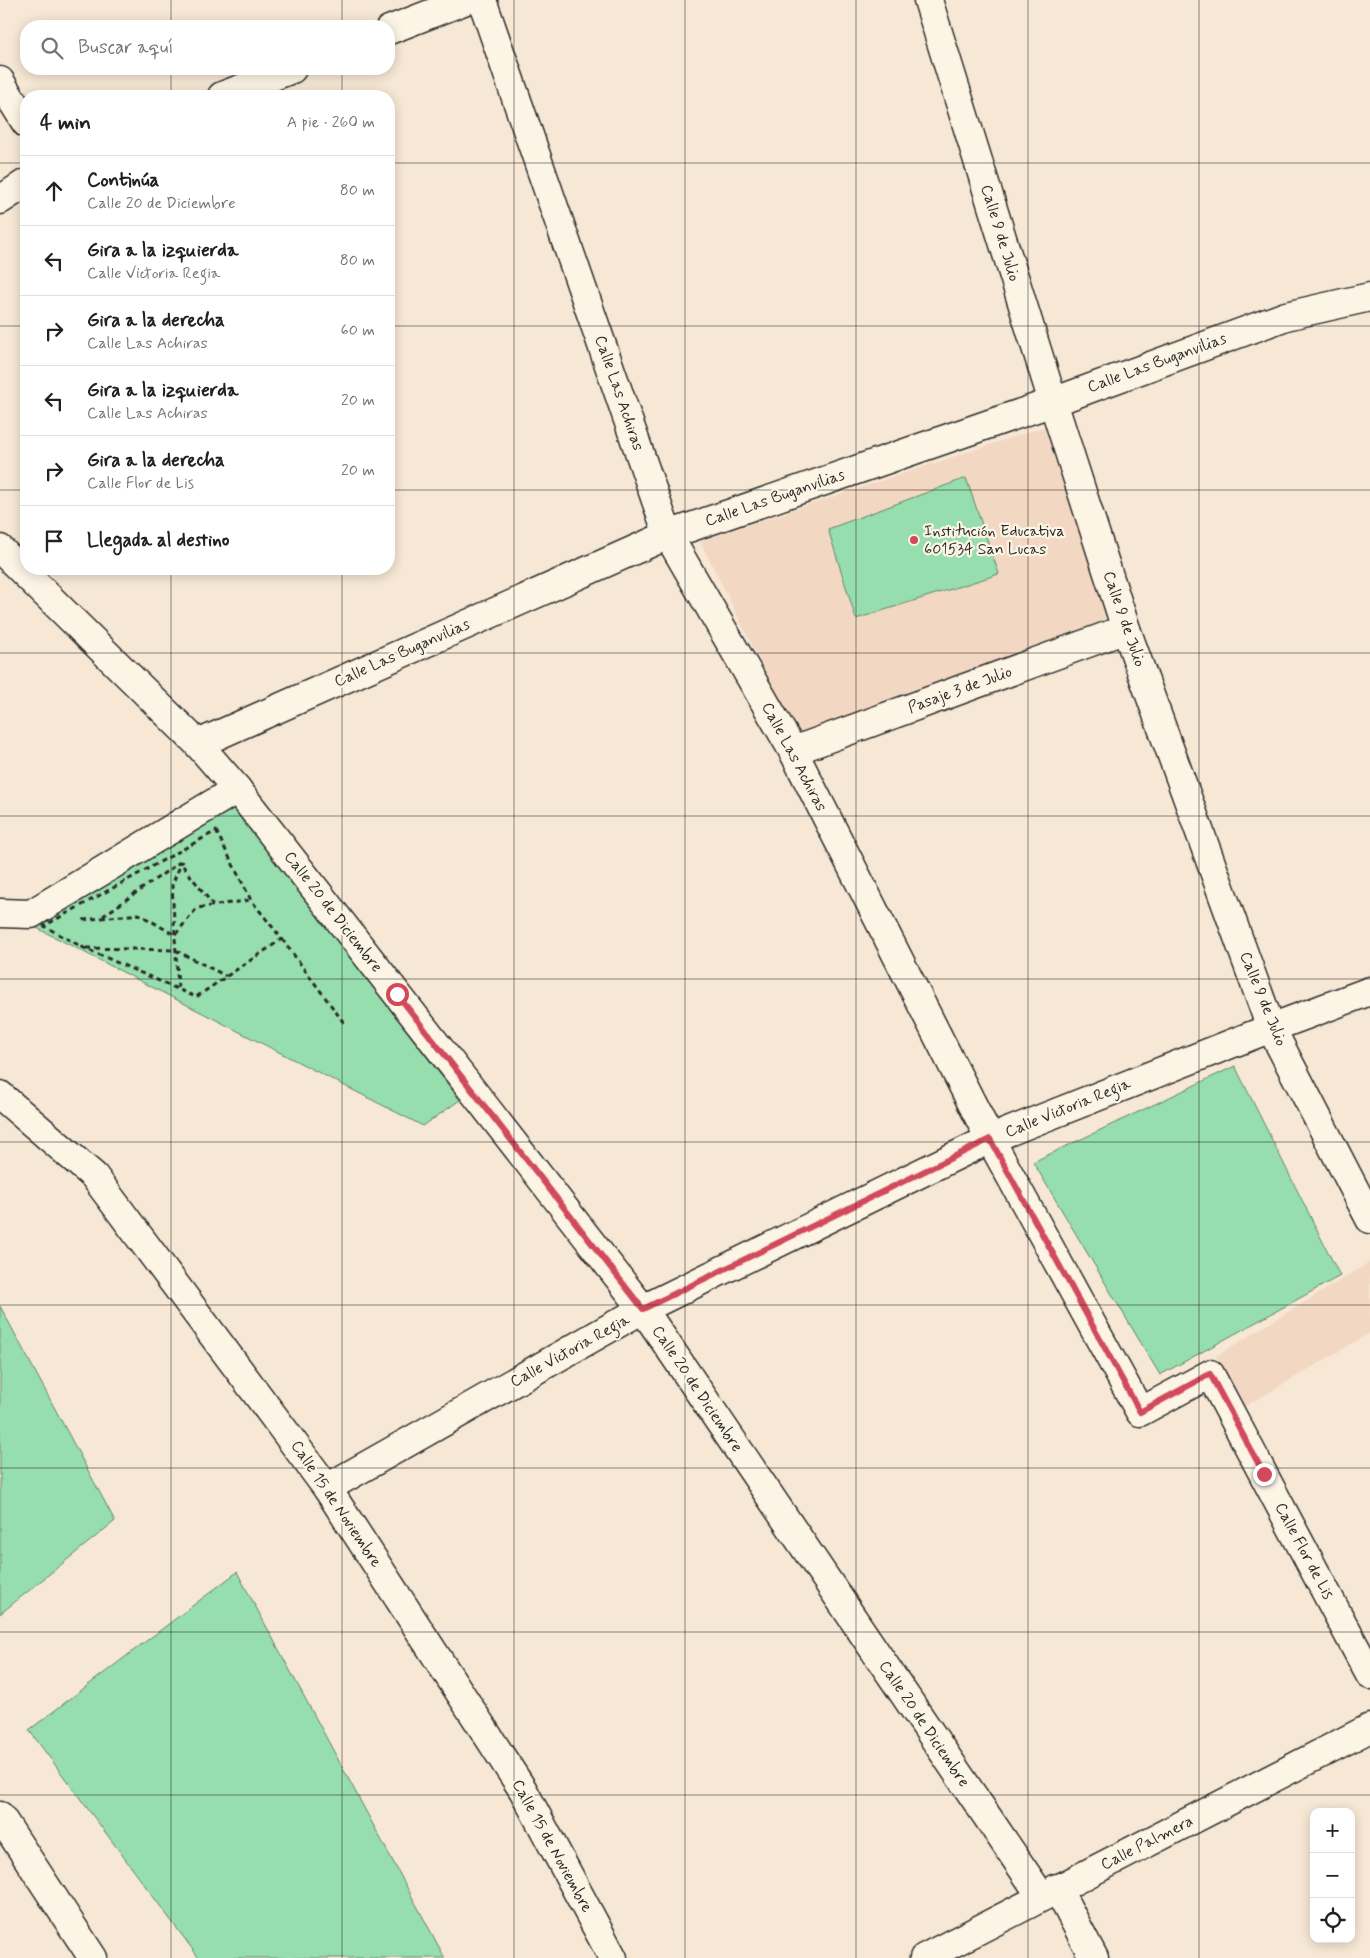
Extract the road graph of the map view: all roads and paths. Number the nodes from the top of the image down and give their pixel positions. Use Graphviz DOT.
graph roads {
  1 [pos="466,0"];
  2 [pos="482,0"];
  3 [pos="928,0"];
  4 [pos="395,28"];
  5 [pos="276,75"];
  6 [pos="0,81"];
  7 [pos="238,90"];
  8 [pos="20,114"];
  9 [pos="20,187"];
  10 [pos="0,200"];
  11 [pos="1370,296"];
  12 [pos="1053,402"];
  13 [pos="668,535"];
  14 [pos="0,549"];
  15 [pos="20,569"];
  16 [pos="26,575"];
  17 [pos="1126,629"];
  18 [pos="198,744"];
  19 [pos="793,752"];
  20 [pos="237,789"];
  21 [pos="216,831"];
  22 [pos="194,849"];
  23 [pos="187,856"];
  24 [pos="180,862"];
  25 [pos="251,900"];
  26 [pos="214,906"];
  27 [pos="0,913"];
  28 [pos="102,917"];
  29 [pos="73,921"];
  30 [pos="63,923"];
  31 [pos="44,926"];
  32 [pos="175,935"];
  33 [pos="282,939"];
  34 [pos="84,948"];
  35 [pos="175,950"];
  36 [pos="226,976"];
  37 [pos="178,988"];
  38 [pos="1370,991"];
  39 [pos="344,1023"];
  40 [pos="1271,1028"];
  41 [pos="0,1095"];
  42 [pos="990,1139"];
  43 [pos="1370,1219"];
  44 [pos="643,1309"];
  45 [pos="1210,1374"];
  46 [pos="327,1488"];
  47 [pos="1370,1675"];
  48 [pos="1370,1728"];
  49 [pos="0,1816"];
  50 [pos="1049,1892"];
  51 [pos="93,1958"];
  52 [pos="613,1958"];
  53 [pos="924,1958"];
  54 [pos="1094,1958"];
  1 -- 4 [label="street"];
  2 -- 13 [label="street, Calle Las Achiras"];
  3 -- 12 [label="street, Calle 9 de Julio"];
  5 -- 7 [label="street"];
  6 -- 8 [label="street"];
  9 -- 10 [label="street"];
  11 -- 12 [label="street, Calle Las Buganvilias"];
  12 -- 13 [label="street, Calle Las Buganvilias"];
  12 -- 17 [label="street, Calle 9 de Julio"];
  13 -- 18 [label="street, Calle Las Buganvilias"];
  13 -- 19 [label="street, Calle Las Achiras"];
  14 -- 15 [label="street, Calle 20 de Diciembre"];
  16 -- 18 [label="street, Calle 20 de Diciembre"];
  17 -- 19 [label="street, Pasaje 3 de Julio"];
  17 -- 40 [label="street, Calle 9 de Julio"];
  18 -- 20 [label="street, Calle 20 de Diciembre"];
  19 -- 42 [label="street, Calle Las Achiras"];
  20 -- 27 [label="street"];
  20 -- 44 [label="street, Calle 20 de Diciembre"];
  21 -- 22 [label="path"];
  21 -- 25 [label="path"];
  21 -- 31 [label="path"];
  23 -- 24 [label="path"];
  24 -- 26 [label="path"];
  24 -- 28 [label="path"];
  24 -- 32 [label="path"];
  25 -- 26 [label="path"];
  25 -- 33 [label="path"];
  26 -- 32 [label="path"];
  28 -- 29 [label="path"];
  28 -- 32 [label="path"];
  30 -- 31 [label="path"];
  31 -- 34 [label="path"];
  32 -- 35 [label="path"];
  33 -- 36 [label="path"];
  33 -- 39 [label="path"];
  34 -- 35 [label="path"];
  34 -- 37 [label="path"];
  35 -- 36 [label="path"];
  35 -- 37 [label="path"];
  36 -- 37 [label="path"];
  38 -- 40 [label="street, Calle Victoria Regia"];
  40 -- 42 [label="street, Calle Victoria Regia"];
  40 -- 43 [label="street, Calle 9 de Julio"];
  41 -- 46 [label="street, Calle 15 de Noviembre"];
  42 -- 44 [label="street, Calle Victoria Regia"];
  42 -- 45 [label="street, Calle Las Achiras"];
  44 -- 46 [label="street, Calle Victoria Regia"];
  44 -- 50 [label="street, Calle 20 de Diciembre"];
  45 -- 47 [label="street, Calle Flor de Lis"];
  46 -- 52 [label="street, Calle 15 de Noviembre"];
  48 -- 50 [label="street, Calle Palmera"];
  49 -- 51 [label="street"];
  50 -- 53 [label="street, Calle Palmera"];
  50 -- 54 [label="street, Calle 20 de Diciembre"];
}
